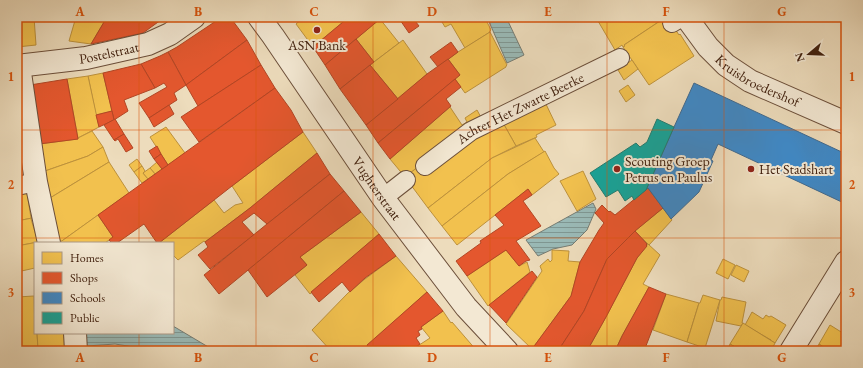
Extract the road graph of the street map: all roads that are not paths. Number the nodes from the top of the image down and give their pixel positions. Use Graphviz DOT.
graph roads {
  1 [pos="194,17"];
  2 [pos="259,17"];
  3 [pos="680,19"];
  4 [pos="620,58"];
  5 [pos="18,66"];
  6 [pos="846,123"];
  7 [pos="425,166"];
  8 [pos="406,180"];
  9 [pos="27,184"];
  10 [pos="383,198"];
  11 [pos="49,242"];
  12 [pos="846,262"];
  13 [pos="75,334"];
  14 [pos="76,351"];
  15 [pos="507,351"];
  16 [pos="791,351"];
  1 -- 5 [label="street, Postelstraat"];
  2 -- 10 [label="street, Vughterstraat"];
  3 -- 6 [label="street, Kruisbroedershof"];
  4 -- 7 [label="lane, Achter Het Zwarte Beerke"];
  5 -- 9 [label="street"];
  8 -- 10 [label="lane"];
  9 -- 11 [label="street"];
  10 -- 15 [label="street, Vughterstraat"];
  12 -- 16 [label="street"];
  13 -- 14 [label="street"];
}
